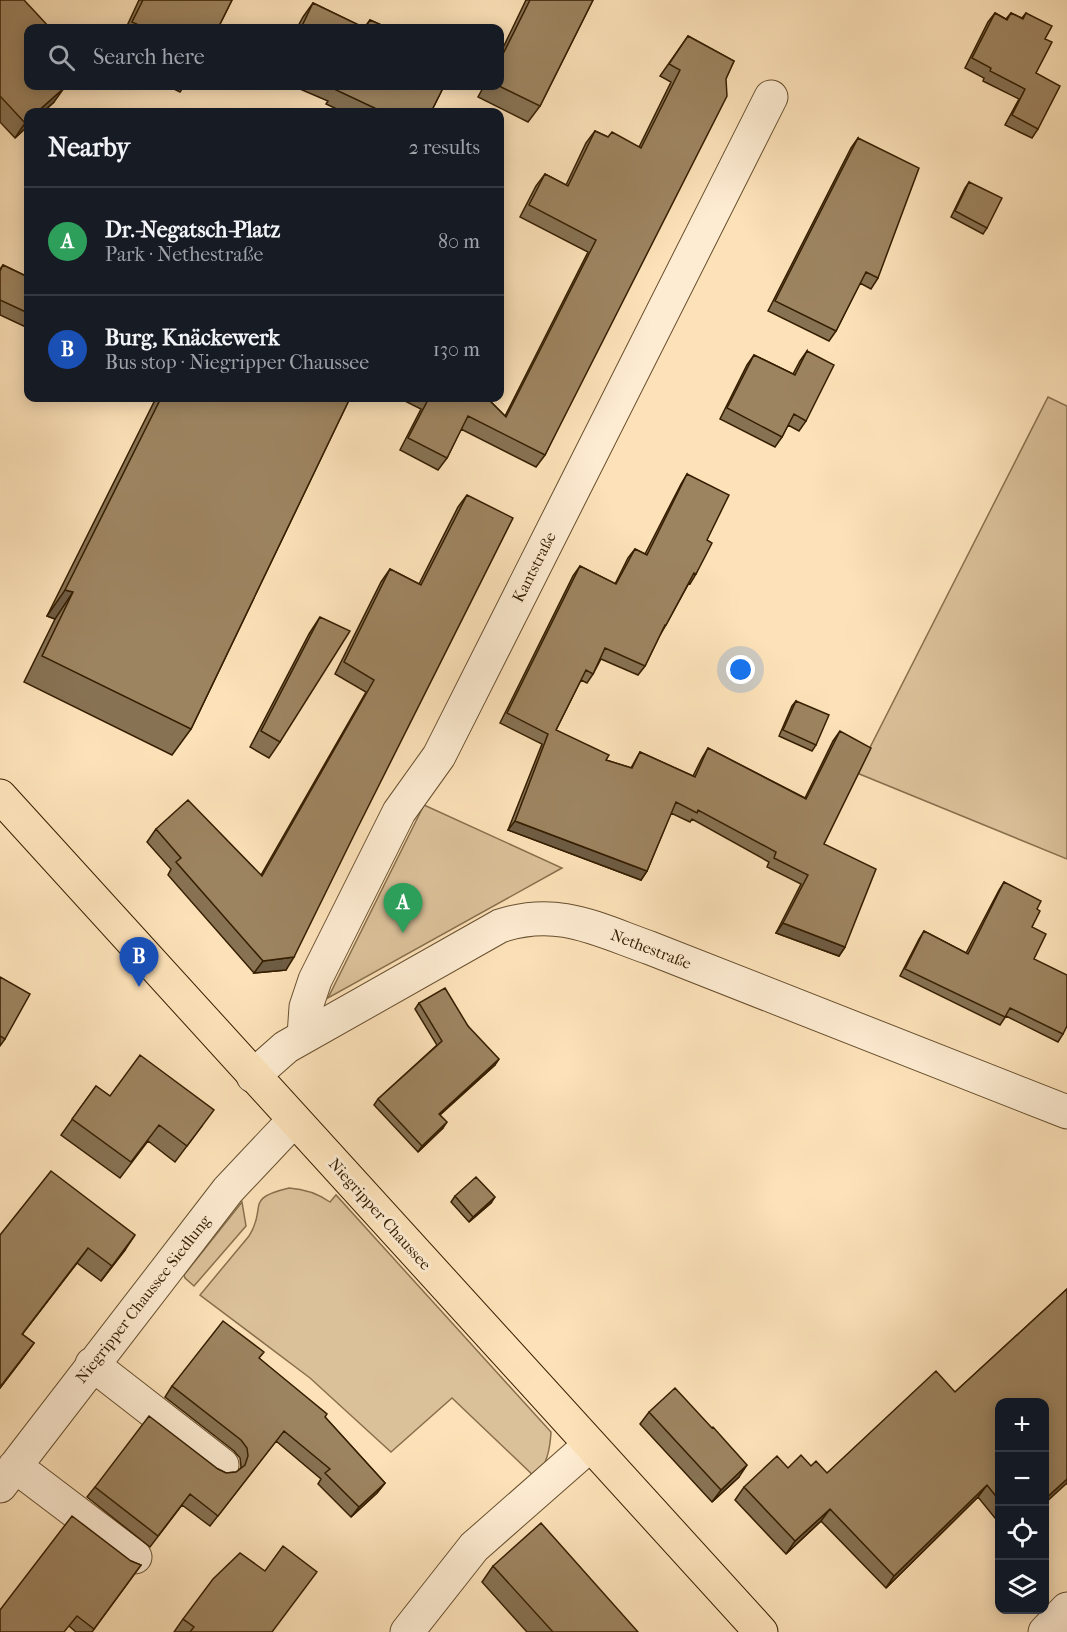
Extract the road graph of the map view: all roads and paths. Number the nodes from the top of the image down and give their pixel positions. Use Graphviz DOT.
graph roads {
  1 [pos="771,97"];
  2 [pos="0,796"];
  3 [pos="303,1036"];
  4 [pos="253,1076"];
  5 [pos="1067,1112"];
  6 [pos="294,1120"];
  7 [pos="92,1364"];
  8 [pos="590,1445"];
  9 [pos="222,1465"];
  10 [pos="7,1476"];
  11 [pos="135,1557"];
  12 [pos="1067,1610"];
  13 [pos="407,1632"];
  14 [pos="761,1632"];
  15 [pos="1045,1632"];
  1 -- 3 [label="street, Kantstraße"];
  2 -- 4 [label="main road, Niegripper Chaussee"];
  3 -- 4 [label="street, Nethestraße"];
  3 -- 5 [label="street, Nethestraße"];
  4 -- 6 [label="main road, Niegripper Chaussee"];
  6 -- 7 [label="street, Niegripper Chaussee Siedlung"];
  6 -- 8 [label="main road, Niegripper Chaussee"];
  7 -- 9 [label="street"];
  7 -- 10 [label="street, Niegripper Chaussee Siedlung"];
  8 -- 13 [label="street"];
  8 -- 14 [label="main road, Niegripper Chaussee"];
  10 -- 11 [label="street"];
  12 -- 15 [label="street"];
}
